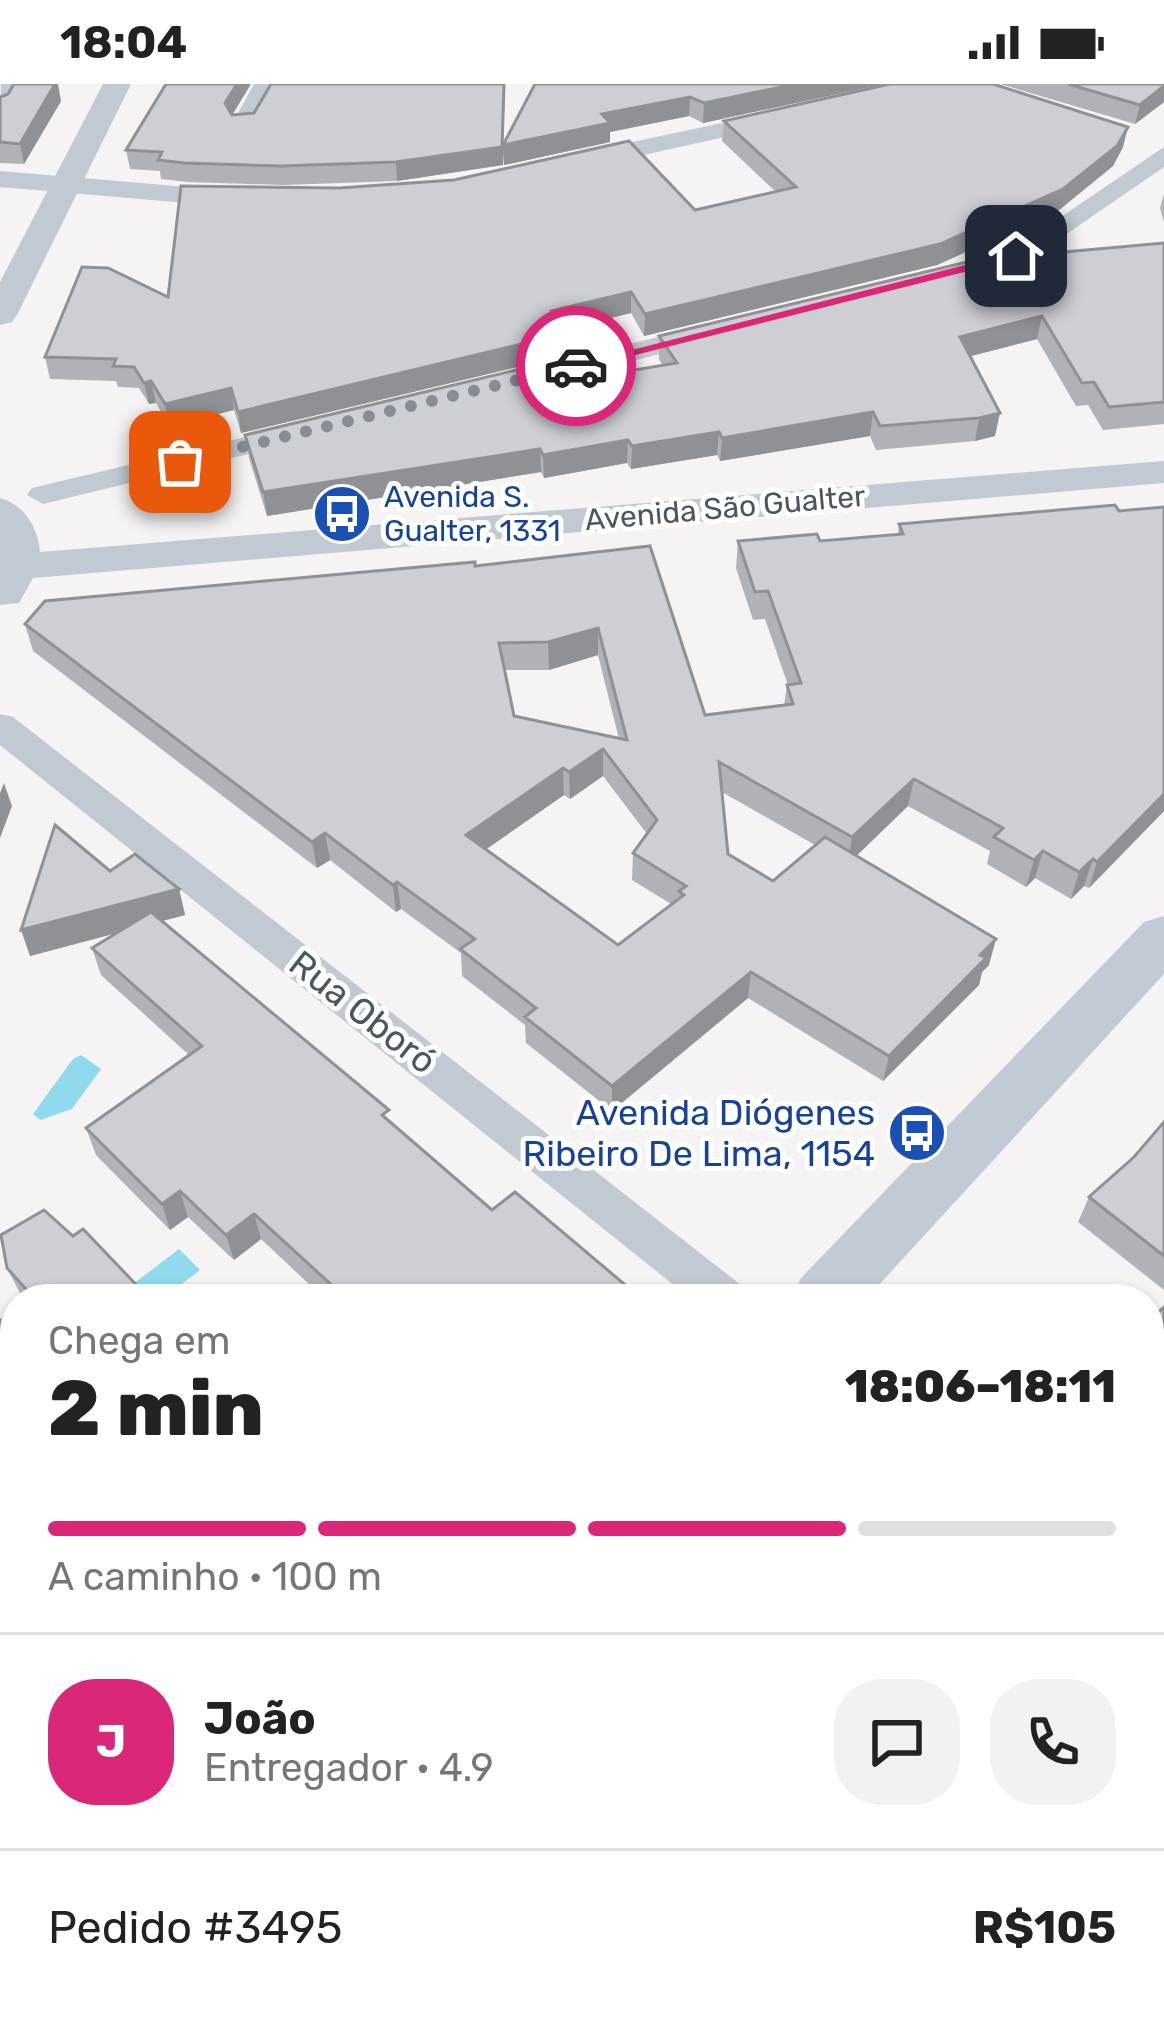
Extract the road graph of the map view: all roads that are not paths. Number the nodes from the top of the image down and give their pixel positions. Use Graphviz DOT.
graph roads {
  1 [pos="13,84"];
  2 [pos="117,84"];
  3 [pos="266,84"];
  4 [pos="0,107"];
  5 [pos="800,114"];
  6 [pos="244,124"];
  7 [pos="1135,137"];
  8 [pos="1164,152"];
  9 [pos="547,168"];
  10 [pos="0,179"];
  11 [pos="66,186"];
  12 [pos="263,200"];
  13 [pos="938,278"];
  14 [pos="5,298"];
  15 [pos="731,328"];
  16 [pos="502,384"];
  17 [pos="341,423"];
  18 [pos="1164,472"];
  19 [pos="43,495"];
  20 [pos="0,510"];
  21 [pos="7,578"];
  22 [pos="0,725"];
  23 [pos="1164,937"];
  24 [pos="706,1284"];
  25 [pos="838,1284"];
  1 -- 4 [label="street"];
  2 -- 11 [label="street"];
  3 -- 6 [label="street"];
  5 -- 9 [label="street"];
  7 -- 8 [label="street"];
  8 -- 13 [label="street"];
  10 -- 11 [label="street"];
  11 -- 12 [label="street"];
  11 -- 14 [label="street"];
  15 -- 16 [label="street"];
  17 -- 19 [label="street"];
  18 -- 21 [label="street, Avenida São Gualter"];
  20 -- 21 [label="street"];
  22 -- 24 [label="street, Rua Oboró"];
  23 -- 25 [label="main road"];
}
